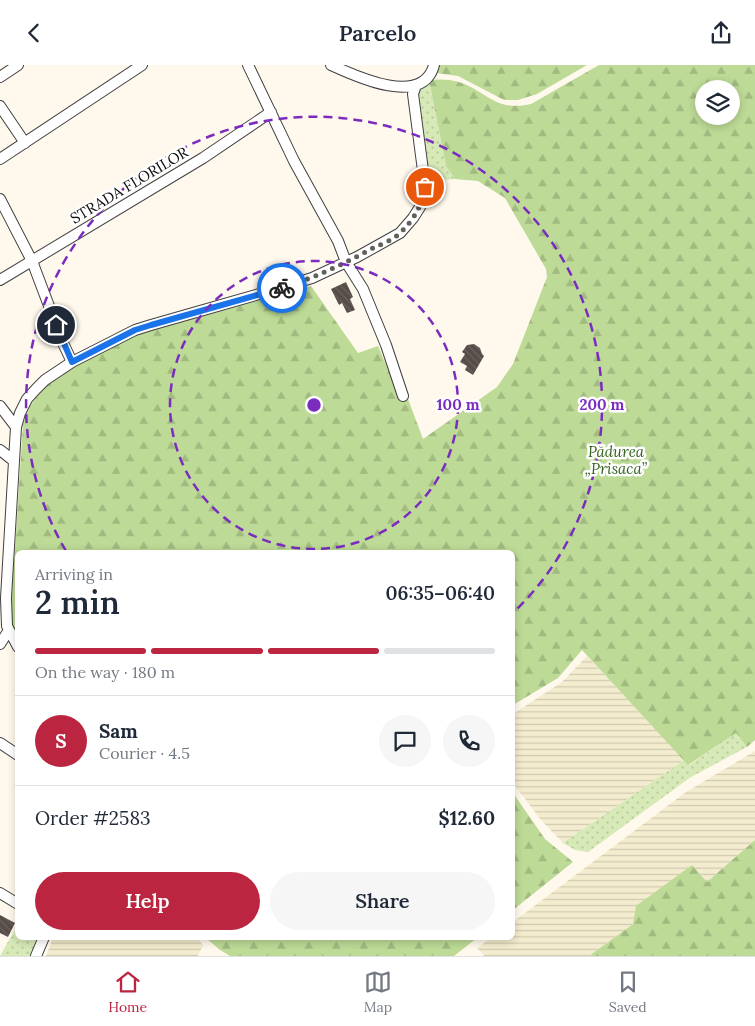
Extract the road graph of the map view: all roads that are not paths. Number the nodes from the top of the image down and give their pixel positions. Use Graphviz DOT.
graph roads {
  1 [pos="18,65"];
  2 [pos="142,65"];
  3 [pos="248,65"];
  4 [pos="331,65"];
  5 [pos="434,65"];
  6 [pos="0,77"];
  7 [pos="416,85"];
  8 [pos="0,107"];
  9 [pos="271,112"];
  10 [pos="25,143"];
  11 [pos="0,159"];
  12 [pos="0,199"];
  13 [pos="32,261"];
  14 [pos="346,262"];
  15 [pos="0,280"];
  16 [pos="72,362"];
  17 [pos="403,396"];
  18 [pos="0,406"];
  19 [pos="16,427"];
  20 [pos="0,451"];
  21 [pos="14,461"];
  22 [pos="3,596"];
  23 [pos="9,630"];
  24 [pos="15,641"];
  25 [pos="0,644"];
  26 [pos="0,743"];
  27 [pos="15,753"];
  28 [pos="0,893"];
  29 [pos="15,902"];
  30 [pos="43,940"];
  31 [pos="36,956"];
  1 -- 6 [label="street"];
  2 -- 10 [label="street"];
  3 -- 9 [label="street"];
  4 -- 7 [label="street"];
  5 -- 7 [label="street"];
  7 -- 14 [label="street"];
  8 -- 10 [label="street"];
  9 -- 13 [label="street, STRADA FLORILOR"];
  9 -- 14 [label="street"];
  10 -- 11 [label="street"];
  12 -- 13 [label="street"];
  13 -- 15 [label="street, STRADA FLORILOR"];
  13 -- 16 [label="street"];
  14 -- 16 [label="street"];
  14 -- 17 [label="street"];
  16 -- 19 [label="street"];
  18 -- 19 [label="street"];
  19 -- 21 [label="street"];
  20 -- 21 [label="street"];
  21 -- 22 [label="street"];
  22 -- 23 [label="street"];
  23 -- 24 [label="street"];
  23 -- 25 [label="street"];
  26 -- 27 [label="street"];
  28 -- 29 [label="street"];
  30 -- 31 [label="street"];
}
